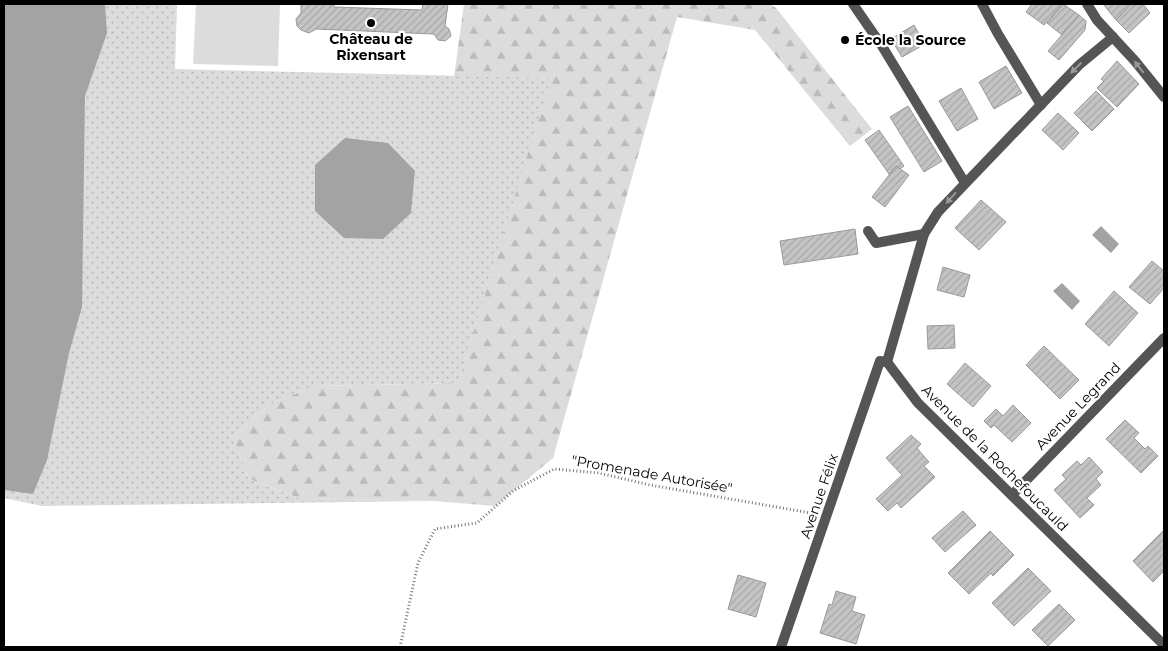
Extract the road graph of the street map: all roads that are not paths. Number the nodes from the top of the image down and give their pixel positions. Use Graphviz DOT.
graph roads {
  1 [pos="853,4"];
  2 [pos="982,4"];
  3 [pos="1086,4"];
  4 [pos="1113,37"];
  5 [pos="1164,97"];
  6 [pos="1041,105"];
  7 [pos="964,183"];
  8 [pos="868,231"];
  9 [pos="924,234"];
  10 [pos="1164,338"];
  11 [pos="887,362"];
  12 [pos="1012,495"];
  13 [pos="1164,646"];
  14 [pos="781,647"];
  1 -- 7 [label="street"];
  2 -- 6 [label="street"];
  3 -- 4 [label="street"];
  5 -- 4 [label="street, one-way"];
  4 -- 6 [label="street, one-way"];
  6 -- 7 [label="street"];
  7 -- 9 [label="street, one-way"];
  8 -- 9 [label="street"];
  9 -- 11 [label="street"];
  10 -- 12 [label="street, Avenue Legrand"];
  11 -- 12 [label="street, Avenue de la Rochefoucauld"];
  11 -- 14 [label="street, Avenue Félix"];
  12 -- 13 [label="street, Avenue de la Rochefoucauld"];
}
